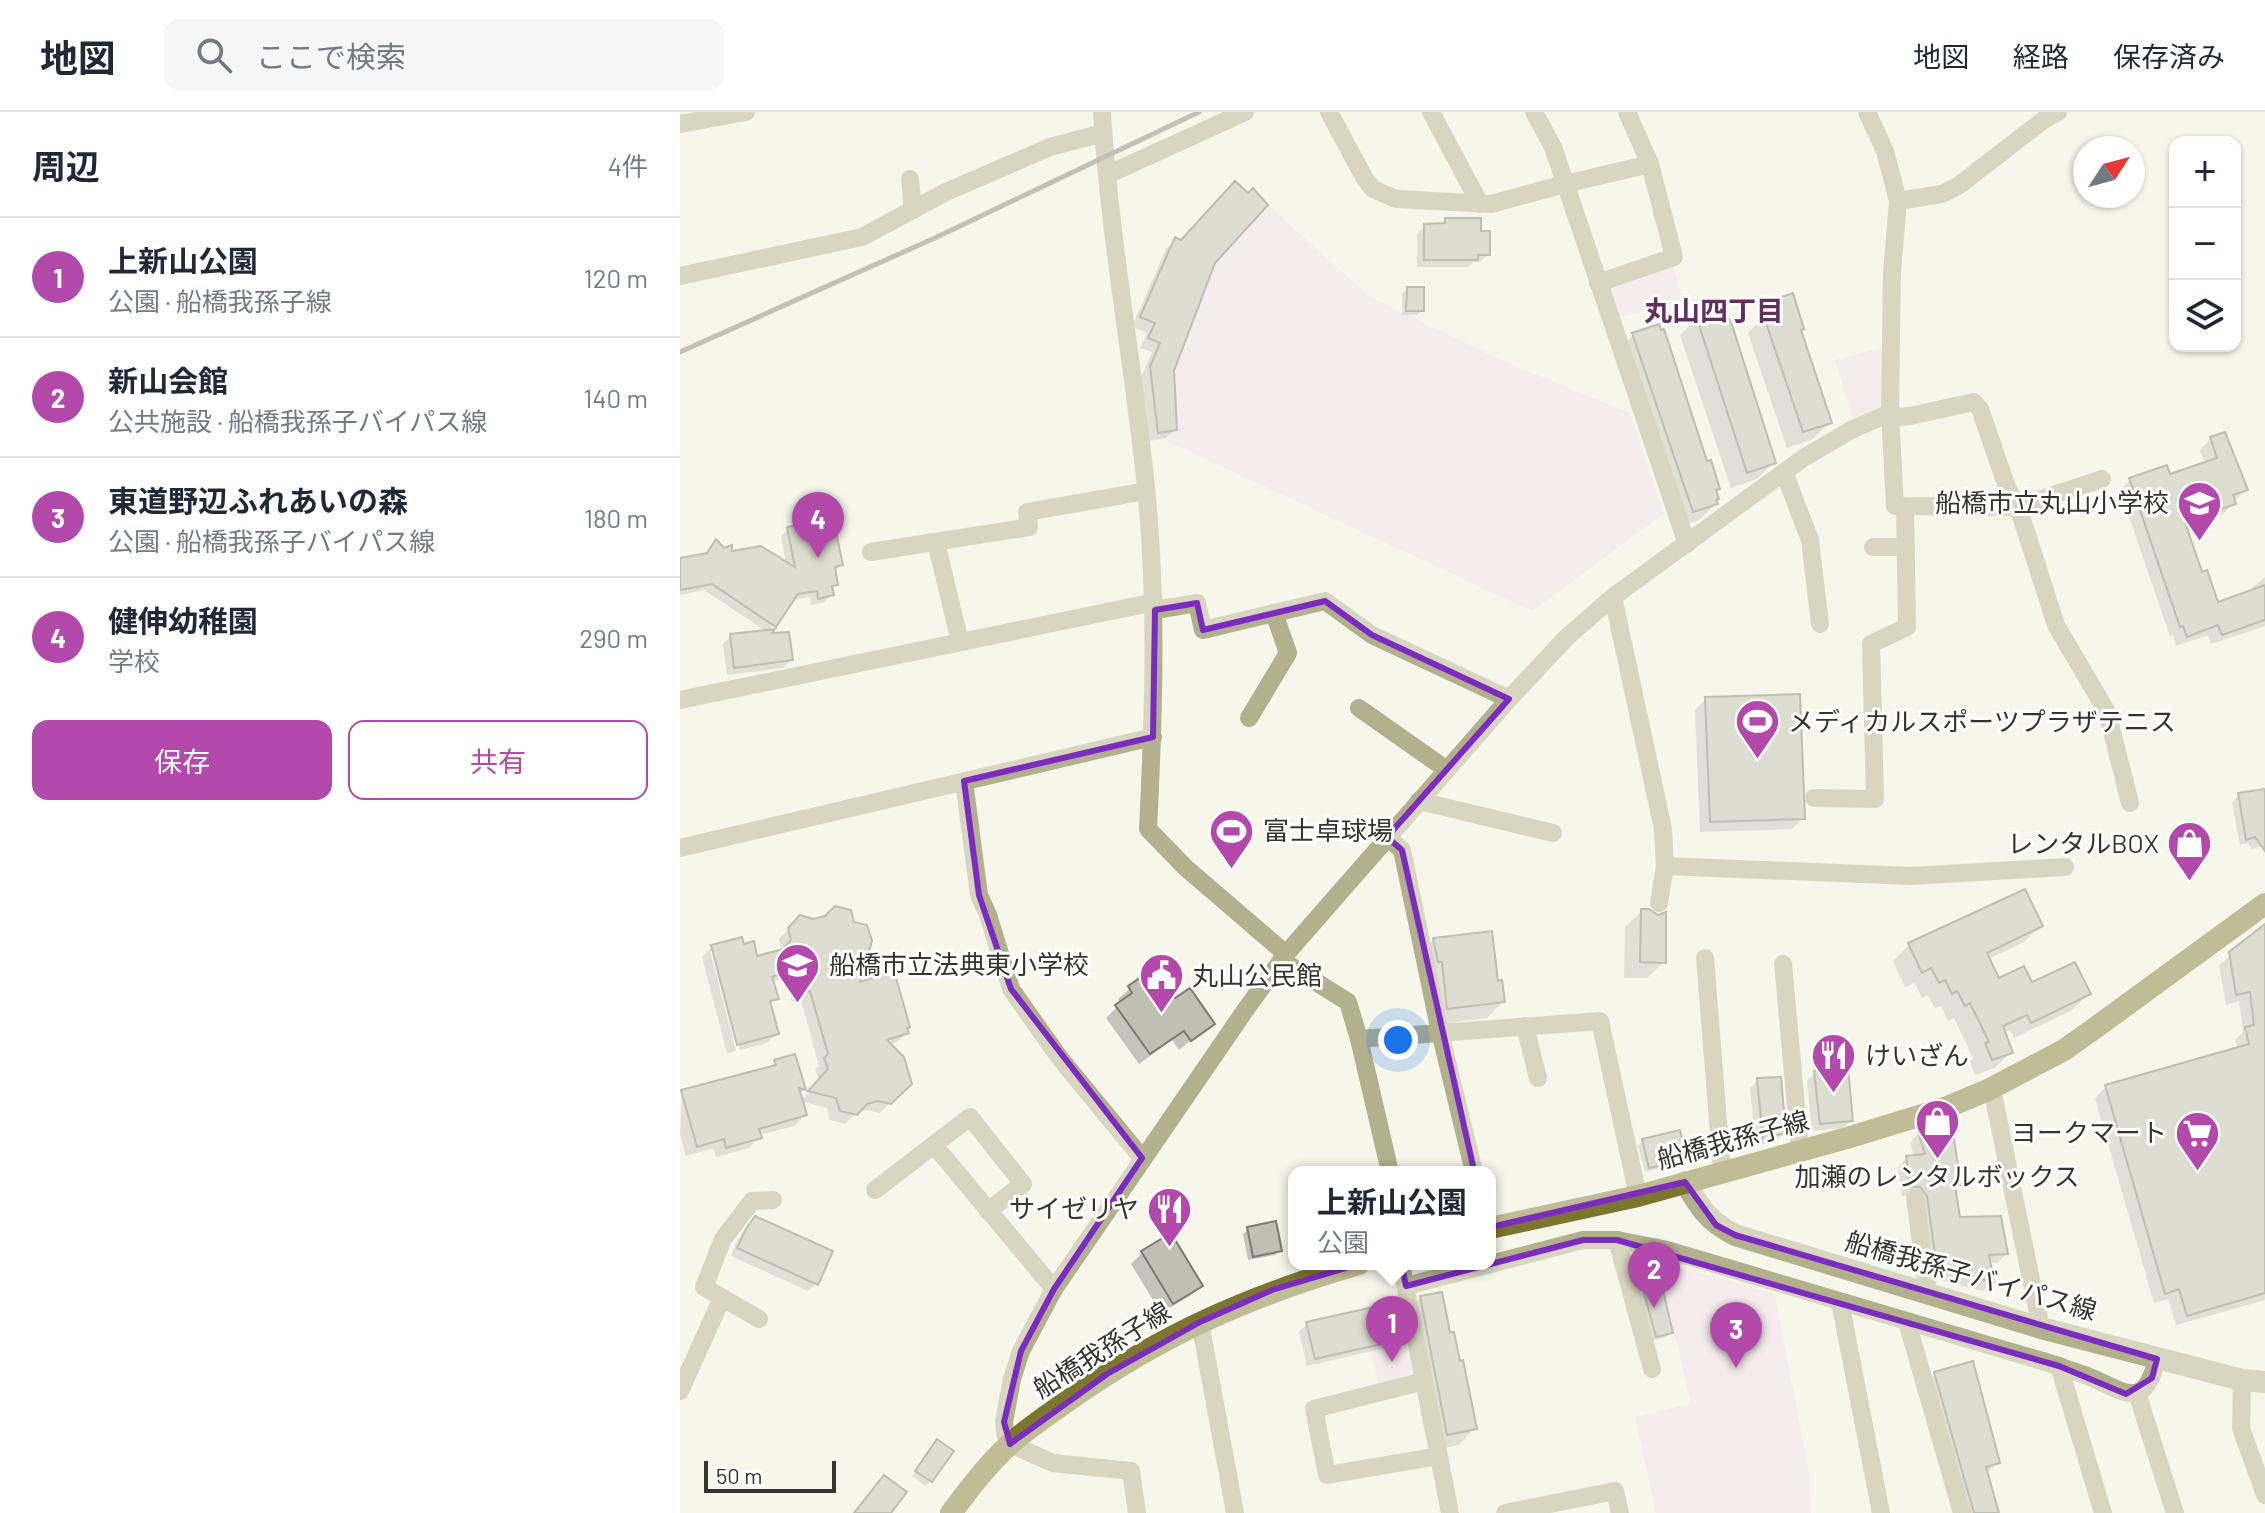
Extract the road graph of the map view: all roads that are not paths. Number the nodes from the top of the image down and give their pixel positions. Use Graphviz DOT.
graph roads {
  1 [pos="746,112"];
  2 [pos="1102,112"];
  3 [pos="1245,112"];
  4 [pos="1329,112"];
  5 [pos="1431,112"];
  6 [pos="1534,112"];
  7 [pos="1627,112"];
  8 [pos="1867,112"];
  9 [pos="2058,112"];
  10 [pos="680,124"];
  11 [pos="1103,133"];
  12 [pos="1650,164"];
  13 [pos="1107,175"];
  14 [pos="910,179"];
  15 [pos="1565,184"];
  16 [pos="1898,201"];
  17 [pos="1480,204"];
  18 [pos="913,210"];
  19 [pos="680,276"];
  20 [pos="1598,283"];
  21 [pos="1631,319"];
  22 [pos="1612,324"];
  23 [pos="1890,413"];
  24 [pos="1784,472"];
  25 [pos="2102,479"];
  26 [pos="1146,491"];
  27 [pos="1905,506"];
  28 [pos="2018,507"];
  29 [pos="936,542"];
  30 [pos="1687,544"];
  31 [pos="1873,547"];
  32 [pos="1906,547"];
  33 [pos="871,552"];
  34 [pos="1613,597"];
  35 [pos="1155,606"];
  36 [pos="1274,613"];
  37 [pos="1820,624"];
  38 [pos="960,642"];
  39 [pos="1509,699"];
  40 [pos="680,700"];
  41 [pos="1359,708"];
  42 [pos="1249,718"];
  43 [pos="1153,737"];
  44 [pos="1447,770"];
  45 [pos="964,781"];
  46 [pos="1814,798"];
  47 [pos="1419,801"];
  48 [pos="2130,803"];
  49 [pos="1553,833"];
  50 [pos="1387,837"];
  51 [pos="680,848"];
  52 [pos="1665,866"];
  53 [pos="2065,867"];
  54 [pos="1659,903"];
  55 [pos="2265,904"];
  56 [pos="1284,957"];
  57 [pos="1705,958"];
  58 [pos="1783,964"];
  59 [pos="1525,1026"];
  60 [pos="1440,1032"];
  61 [pos="1359,1039"];
  62 [pos="1538,1078"];
  63 [pos="1988,1090"];
  64 [pos="934,1145"];
  65 [pos="1800,1150"];
  66 [pos="1142,1158"];
  67 [pos="1389,1166"];
  68 [pos="1473,1166"];
  69 [pos="1722,1171"];
  70 [pos="1685,1182"];
  71 [pos="875,1190"];
  72 [pos="1638,1196"];
  73 [pos="1915,1198"];
  74 [pos="773,1200"];
  75 [pos="988,1211"];
  76 [pos="1496,1227"];
  77 [pos="1617,1240"];
  78 [pos="1496,1263"];
  79 [pos="1339,1270"];
  80 [pos="1402,1270"];
  81 [pos="1468,1270"];
  82 [pos="1406,1286"];
  83 [pos="1054,1289"];
  84 [pos="1928,1293"];
  85 [pos="722,1298"];
  86 [pos="1840,1302"];
  87 [pos="759,1319"];
  88 [pos="1200,1322"];
  89 [pos="1907,1322"];
  90 [pos="2041,1328"];
  91 [pos="2157,1359"];
  92 [pos="2059,1366"];
  93 [pos="1652,1369"];
  94 [pos="2242,1380"];
  95 [pos="1424,1381"];
  96 [pos="2265,1382"];
  97 [pos="680,1391"];
  98 [pos="2137,1393"];
  99 [pos="1010,1444"];
  100 [pos="1439,1456"];
  101 [pos="2265,1495"];
  102 [pos="951,1513"];
  103 [pos="1137,1513"];
  104 [pos="1235,1513"];
  105 [pos="1450,1513"];
  106 [pos="1505,1513"];
  107 [pos="1620,1513"];
  108 [pos="1881,1513"];
  109 [pos="1962,1513"];
  110 [pos="2103,1513"];
  111 [pos="2175,1513"];
  1 -- 10 [label="street"];
  2 -- 11 [label="street"];
  3 -- 13 [label="street"];
  4 -- 17 [label="street"];
  5 -- 17 [label="street"];
  6 -- 15 [label="street"];
  7 -- 12 [label="street"];
  8 -- 16 [label="street"];
  9 -- 16 [label="street"];
  11 -- 13 [label="street"];
  11 -- 18 [label="street"];
  12 -- 15 [label="street"];
  12 -- 20 [label="street"];
  13 -- 26 [label="street"];
  14 -- 18 [label="street"];
  15 -- 17 [label="street"];
  15 -- 20 [label="street"];
  16 -- 23 [label="street"];
  18 -- 19 [label="street"];
  20 -- 22 [label="street"];
  21 -- 22 [label="street"];
  22 -- 30 [label="street"];
  23 -- 24 [label="street"];
  23 -- 27 [label="street"];
  23 -- 28 [label="street"];
  24 -- 30 [label="street"];
  24 -- 37 [label="street"];
  25 -- 28 [label="street"];
  26 -- 29 [label="street"];
  26 -- 35 [label="street"];
  27 -- 28 [label="street"];
  27 -- 32 [label="street"];
  28 -- 48 [label="street"];
  29 -- 33 [label="street"];
  29 -- 38 [label="street"];
  30 -- 34 [label="street"];
  31 -- 32 [label="street"];
  32 -- 46 [label="street"];
  34 -- 39 [label="street"];
  34 -- 52 [label="street"];
  35 -- 36 [label="street"];
  35 -- 38 [label="street"];
  35 -- 43 [label="street"];
  36 -- 39 [label="street"];
  36 -- 42 [label="street"];
  38 -- 40 [label="street"];
  39 -- 44 [label="street"];
  41 -- 44 [label="street"];
  43 -- 45 [label="street"];
  43 -- 56 [label="street"];
  44 -- 47 [label="street"];
  45 -- 51 [label="street"];
  45 -- 66 [label="street"];
  47 -- 49 [label="street"];
  47 -- 50 [label="street"];
  50 -- 56 [label="street"];
  50 -- 60 [label="street"];
  52 -- 53 [label="street"];
  52 -- 54 [label="street"];
  55 -- 63 [label="main road, 船橋我孫子線"];
  56 -- 61 [label="street"];
  56 -- 66 [label="street"];
  57 -- 69 [label="street"];
  58 -- 65 [label="street"];
  59 -- 60 [label="street"];
  59 -- 62 [label="street"];
  59 -- 72 [label="street"];
  60 -- 61 [label="street"];
  60 -- 68 [label="street"];
  61 -- 67 [label="street"];
  63 -- 65 [label="main road, 船橋我孫子線"];
  63 -- 90 [label="street"];
  64 -- 71 [label="street"];
  64 -- 75 [label="street"];
  64 -- 75 [label="street"];
  65 -- 69 [label="main road, 船橋我孫子線"];
  66 -- 83 [label="street"];
  69 -- 70 [label="main road, 船橋我孫子線"];
  70 -- 72 [label="main road, 船橋我孫子線"];
  70 -- 84 [label="street, 船橋我孫子バイパス線"];
  72 -- 76 [label="main road, 船橋我孫子線"];
  73 -- 84 [label="street"];
  74 -- 85 [label="street"];
  75 -- 83 [label="street"];
  77 -- 78 [label="street"];
  77 -- 86 [label="street"];
  77 -- 93 [label="street"];
  79 -- 88 [label="main road, 船橋我孫子線"];
  80 -- 82 [label="street"];
  81 -- 82 [label="street"];
  82 -- 95 [label="street"];
  83 -- 99 [label="street"];
  84 -- 90 [label="street, 船橋我孫子バイパス線"];
  85 -- 87 [label="street"];
  85 -- 97 [label="street"];
  86 -- 89 [label="street"];
  86 -- 108 [label="street"];
  88 -- 99 [label="main road, 船橋我孫子線"];
  88 -- 104 [label="street"];
  89 -- 92 [label="street"];
  89 -- 109 [label="street"];
  90 -- 91 [label="street, 船橋我孫子バイパス線"];
  91 -- 94 [label="street, 船橋我孫子バイパス線"];
  91 -- 98 [label="street"];
  92 -- 98 [label="street"];
  92 -- 110 [label="street"];
  94 -- 96 [label="street, 船橋我孫子バイパス線"];
  94 -- 101 [label="street"];
  95 -- 100 [label="street"];
  95 -- 100 [label="street"];
  98 -- 111 [label="street"];
  99 -- 102 [label="main road, 船橋我孫子線"];
  99 -- 103 [label="street"];
  100 -- 105 [label="street"];
  106 -- 107 [label="street"];
}
